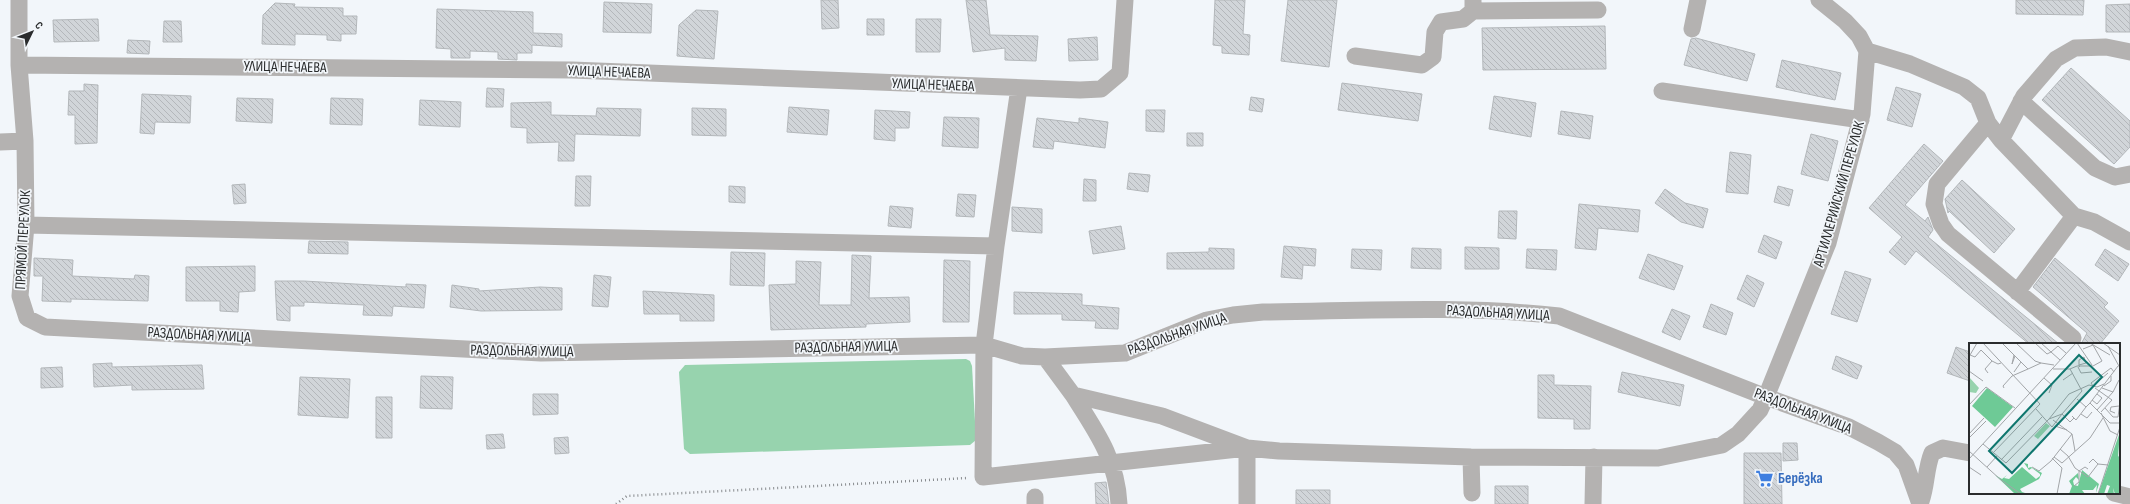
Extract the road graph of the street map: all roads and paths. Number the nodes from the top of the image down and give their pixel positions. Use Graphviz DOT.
graph roads {
  1 [pos="19,0"];
  2 [pos="1125,0"];
  3 [pos="1698,0"];
  4 [pos="1819,0"];
  5 [pos="1473,6"];
  6 [pos="1598,10"];
  7 [pos="1692,30"];
  8 [pos="1867,51"];
  9 [pos="2130,52"];
  10 [pos="1356,56"];
  11 [pos="19,65"];
  12 [pos="1019,88"];
  13 [pos="1662,91"];
  14 [pos="2021,101"];
  15 [pos="1861,120"];
  16 [pos="1988,123"];
  17 [pos="2001,140"];
  18 [pos="25,141"];
  19 [pos="0,142"];
  20 [pos="2130,174"];
  21 [pos="2074,216"];
  22 [pos="26,225"];
  23 [pos="2130,242"];
  24 [pos="996,246"];
  25 [pos="2017,292"];
  26 [pos="45,328"];
  27 [pos="2073,338"];
  28 [pos="984,345"];
  29 [pos="1045,357"];
  30 [pos="1073,395"];
  31 [pos="1766,398"];
  32 [pos="1247,448"];
  33 [pos="1969,453"];
  34 [pos="1471,457"];
  35 [pos="1594,457"];
  36 [pos="1113,463"];
  37 [pos="983,477"];
  38 [pos="1472,493"];
  39 [pos="2117,494"];
  40 [pos="2130,498"];
  41 [pos="616,504"];
  42 [pos="1119,504"];
  43 [pos="1247,504"];
  44 [pos="1593,504"];
  45 [pos="1920,504"];
  46 [pos="1924,504"];
  1 -- 11 [label="street, ПРЯМОЙ ПЕРЕУЛОК"];
  2 -- 12 [label="street, УЛИЦА НЕЧАЕВА"];
  3 -- 7 [label="street"];
  4 -- 8 [label="street"];
  5 -- 6 [label="street"];
  5 -- 10 [label="street"];
  8 -- 15 [label="street, АРТИЛЛЕРИЙСКИЙ ПЕРЕУЛОК"];
  8 -- 16 [label="street"];
  9 -- 14 [label="street"];
  11 -- 12 [label="street, УЛИЦА НЕЧАЕВА"];
  11 -- 18 [label="street, ПРЯМОЙ ПЕРЕУЛОК"];
  12 -- 24 [label="street"];
  13 -- 15 [label="street"];
  14 -- 17 [label="street"];
  14 -- 20 [label="street"];
  15 -- 31 [label="street, АРТИЛЛЕРИЙСКИЙ ПЕРЕУЛОК"];
  16 -- 17 [label="street"];
  16 -- 25 [label="street"];
  17 -- 21 [label="street"];
  18 -- 19 [label="street"];
  18 -- 22 [label="street, ПРЯМОЙ ПЕРЕУЛОК"];
  21 -- 23 [label="street"];
  21 -- 25 [label="street"];
  22 -- 24 [label="street"];
  22 -- 26 [label="street, ПРЯМОЙ ПЕРЕУЛОК"];
  24 -- 28 [label="street"];
  25 -- 27 [label="street"];
  26 -- 28 [label="street, РАЗДОЛЬНАЯ УЛИЦА"];
  28 -- 29 [label="street, РАЗДОЛЬНАЯ УЛИЦА"];
  28 -- 37 [label="street"];
  29 -- 30 [label="street"];
  29 -- 31 [label="street, РАЗДОЛЬНАЯ УЛИЦА"];
  30 -- 32 [label="street"];
  30 -- 36 [label="street"];
  31 -- 35 [label="street, АРТИЛЛЕРИЙСКИЙ ПЕРЕУЛОК"];
  31 -- 45 [label="street, РАЗДОЛЬНАЯ УЛИЦА"];
  32 -- 34 [label="street, АРТИЛЛЕРИЙСКИЙ ПЕРЕУЛОК"];
  32 -- 36 [label="street"];
  32 -- 43 [label="street"];
  33 -- 45 [label="street"];
  34 -- 35 [label="street, АРТИЛЛЕРИЙСКИЙ ПЕРЕУЛОК"];
  34 -- 38 [label="street"];
  35 -- 44 [label="street"];
  36 -- 37 [label="street"];
  36 -- 42 [label="street"];
  37 -- 41 [label="path"];
  39 -- 40 [label="street"];
  45 -- 46 [label="street"];
}
